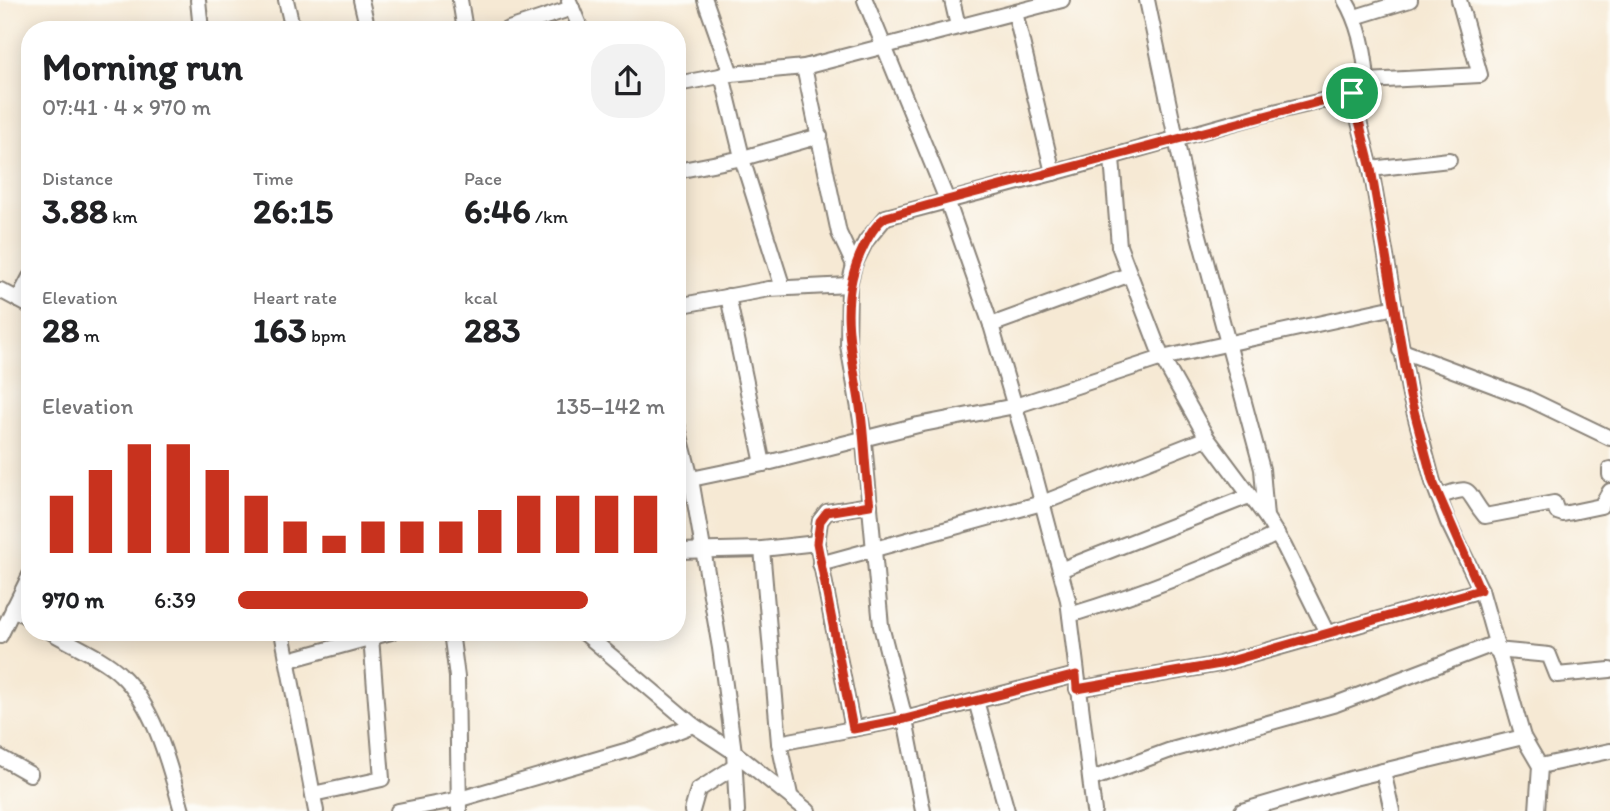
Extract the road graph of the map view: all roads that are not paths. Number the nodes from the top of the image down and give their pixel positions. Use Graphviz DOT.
graph roads {
  1 [pos="198,0"];
  2 [pos="286,0"];
  3 [pos="361,0"];
  4 [pos="460,0"];
  5 [pos="705,0"];
  6 [pos="865,0"];
  7 [pos="952,0"];
  8 [pos="1062,0"];
  9 [pos="1147,0"];
  10 [pos="1345,0"];
  11 [pos="1410,0"];
  12 [pos="1459,0"];
  13 [pos="570,4"];
  14 [pos="1015,12"];
  15 [pos="1355,17"];
  16 [pos="200,21"];
  17 [pos="291,21"];
  18 [pos="366,21"];
  19 [pos="464,21"];
  20 [pos="528,21"];
  21 [pos="577,21"];
  22 [pos="958,26"];
  23 [pos="886,46"];
  24 [pos="804,67"];
  25 [pos="726,74"];
  26 [pos="1367,80"];
  27 [pos="686,82"];
  28 [pos="1352,93"];
  29 [pos="820,136"];
  30 [pos="1176,141"];
  31 [pos="743,158"];
  32 [pos="1112,158"];
  33 [pos="1449,160"];
  34 [pos="686,169"];
  35 [pos="1371,169"];
  36 [pos="1053,173"];
  37 [pos="947,200"];
  38 [pos="854,265"];
  39 [pos="1128,275"];
  40 [pos="849,285"];
  41 [pos="783,288"];
  42 [pos="0,290"];
  43 [pos="728,296"];
  44 [pos="21,301"];
  45 [pos="686,304"];
  46 [pos="1395,307"];
  47 [pos="990,325"];
  48 [pos="1228,343"];
  49 [pos="1399,350"];
  50 [pos="1162,358"];
  51 [pos="1015,406"];
  52 [pos="1207,438"];
  53 [pos="1610,439"];
  54 [pos="863,440"];
  55 [pos="763,464"];
  56 [pos="1610,469"];
  57 [pos="1610,475"];
  58 [pos="686,480"];
  59 [pos="686,488"];
  60 [pos="1610,491"];
  61 [pos="1249,496"];
  62 [pos="1439,496"];
  63 [pos="1042,503"];
  64 [pos="870,505"];
  65 [pos="1266,517"];
  66 [pos="1277,534"];
  67 [pos="817,543"];
  68 [pos="701,549"];
  69 [pos="762,549"];
  70 [pos="686,550"];
  71 [pos="876,551"];
  72 [pos="820,564"];
  73 [pos="1060,570"];
  74 [pos="1480,590"];
  75 [pos="21,592"];
  76 [pos="13,608"];
  77 [pos="21,613"];
  78 [pos="1070,615"];
  79 [pos="1327,633"];
  80 [pos="0,636"];
  81 [pos="66,641"];
  82 [pos="284,641"];
  83 [pos="356,641"];
  84 [pos="370,641"];
  85 [pos="452,641"];
  86 [pos="594,641"];
  87 [pos="1496,647"];
  88 [pos="289,660"];
  89 [pos="1610,670"];
  90 [pos="1077,682"];
  91 [pos="976,701"];
  92 [pos="905,719"];
  93 [pos="693,724"];
  94 [pos="853,729"];
  95 [pos="1523,737"];
  96 [pos="779,743"];
  97 [pos="1610,751"];
  98 [pos="0,757"];
  99 [pos="734,759"];
  100 [pos="1540,766"];
  101 [pos="1383,772"];
  102 [pos="30,774"];
  103 [pos="1091,779"];
  104 [pos="313,794"];
  105 [pos="790,795"];
  106 [pos="460,805"];
  107 [pos="182,811"];
  108 [pos="316,811"];
  109 [pos="398,811"];
  110 [pos="692,811"];
  111 [pos="737,811"];
  112 [pos="808,811"];
  113 [pos="923,811"];
  114 [pos="1007,811"];
  115 [pos="1094,811"];
  116 [pos="1242,811"];
  117 [pos="1392,811"];
  118 [pos="1537,811"];
  1 -- 16 [label="street"];
  2 -- 17 [label="street"];
  3 -- 18 [label="street"];
  4 -- 19 [label="street"];
  5 -- 25 [label="street"];
  6 -- 23 [label="street"];
  7 -- 22 [label="street"];
  8 -- 14 [label="street"];
  9 -- 30 [label="street"];
  10 -- 15 [label="street"];
  11 -- 15 [label="street"];
  12 -- 26 [label="street"];
  13 -- 20 [label="street"];
  13 -- 21 [label="street"];
  14 -- 22 [label="street"];
  14 -- 36 [label="street"];
  15 -- 26 [label="street"];
  22 -- 23 [label="street"];
  23 -- 24 [label="street"];
  23 -- 37 [label="street"];
  24 -- 25 [label="street"];
  24 -- 29 [label="street"];
  25 -- 27 [label="street"];
  25 -- 31 [label="street"];
  26 -- 28 [label="street"];
  28 -- 30 [label="street"];
  28 -- 35 [label="street"];
  29 -- 31 [label="street"];
  29 -- 38 [label="street"];
  30 -- 32 [label="street"];
  30 -- 48 [label="street"];
  31 -- 34 [label="street"];
  31 -- 41 [label="street"];
  32 -- 36 [label="street"];
  32 -- 39 [label="street"];
  33 -- 35 [label="street"];
  35 -- 46 [label="street"];
  36 -- 37 [label="street"];
  37 -- 38 [label="street"];
  37 -- 47 [label="street"];
  38 -- 40 [label="street"];
  39 -- 47 [label="street"];
  39 -- 50 [label="street"];
  40 -- 41 [label="street"];
  40 -- 54 [label="street"];
  41 -- 43 [label="street"];
  42 -- 44 [label="street"];
  43 -- 45 [label="street"];
  43 -- 55 [label="street"];
  46 -- 48 [label="street"];
  46 -- 49 [label="street"];
  47 -- 51 [label="street"];
  48 -- 50 [label="street"];
  48 -- 65 [label="street"];
  49 -- 53 [label="street"];
  49 -- 62 [label="street"];
  50 -- 51 [label="street"];
  50 -- 52 [label="street"];
  51 -- 54 [label="street"];
  51 -- 63 [label="street"];
  52 -- 61 [label="street"];
  52 -- 63 [label="street"];
  54 -- 55 [label="street"];
  54 -- 64 [label="street"];
  55 -- 58 [label="street"];
  56 -- 57 [label="street"];
  59 -- 68 [label="street"];
  60 -- 62 [label="street"];
  61 -- 65 [label="street"];
  61 -- 73 [label="street"];
  62 -- 74 [label="street"];
  63 -- 71 [label="street"];
  63 -- 73 [label="street"];
  64 -- 67 [label="street"];
  64 -- 71 [label="street"];
  65 -- 66 [label="street"];
  66 -- 78 [label="street"];
  66 -- 79 [label="street"];
  67 -- 69 [label="street"];
  67 -- 72 [label="street"];
  68 -- 69 [label="street"];
  68 -- 70 [label="street"];
  68 -- 99 [label="street"];
  69 -- 96 [label="street"];
  71 -- 72 [label="street"];
  71 -- 92 [label="street"];
  72 -- 94 [label="street"];
  73 -- 78 [label="street"];
  74 -- 79 [label="street"];
  74 -- 87 [label="street"];
  75 -- 76 [label="street"];
  76 -- 77 [label="street"];
  76 -- 80 [label="street"];
  78 -- 90 [label="street"];
  79 -- 90 [label="street"];
  81 -- 107 [label="street"];
  82 -- 88 [label="street"];
  83 -- 88 [label="street"];
  84 -- 104 [label="street"];
  85 -- 106 [label="street"];
  86 -- 93 [label="street"];
  87 -- 89 [label="street"];
  87 -- 95 [label="street"];
  87 -- 103 [label="street"];
  88 -- 104 [label="street"];
  90 -- 91 [label="street"];
  90 -- 103 [label="street"];
  91 -- 92 [label="street"];
  91 -- 114 [label="street"];
  92 -- 94 [label="street"];
  92 -- 113 [label="street"];
  93 -- 99 [label="street"];
  93 -- 106 [label="street"];
  94 -- 96 [label="street"];
  95 -- 100 [label="street"];
  95 -- 101 [label="street"];
  96 -- 105 [label="street"];
  97 -- 100 [label="street"];
  98 -- 102 [label="street"];
  99 -- 105 [label="street"];
  99 -- 110 [label="street"];
  99 -- 111 [label="street"];
  100 -- 118 [label="street"];
  101 -- 116 [label="street"];
  101 -- 117 [label="street"];
  103 -- 115 [label="street"];
  104 -- 108 [label="street"];
  105 -- 112 [label="street"];
  106 -- 109 [label="street"];
}
